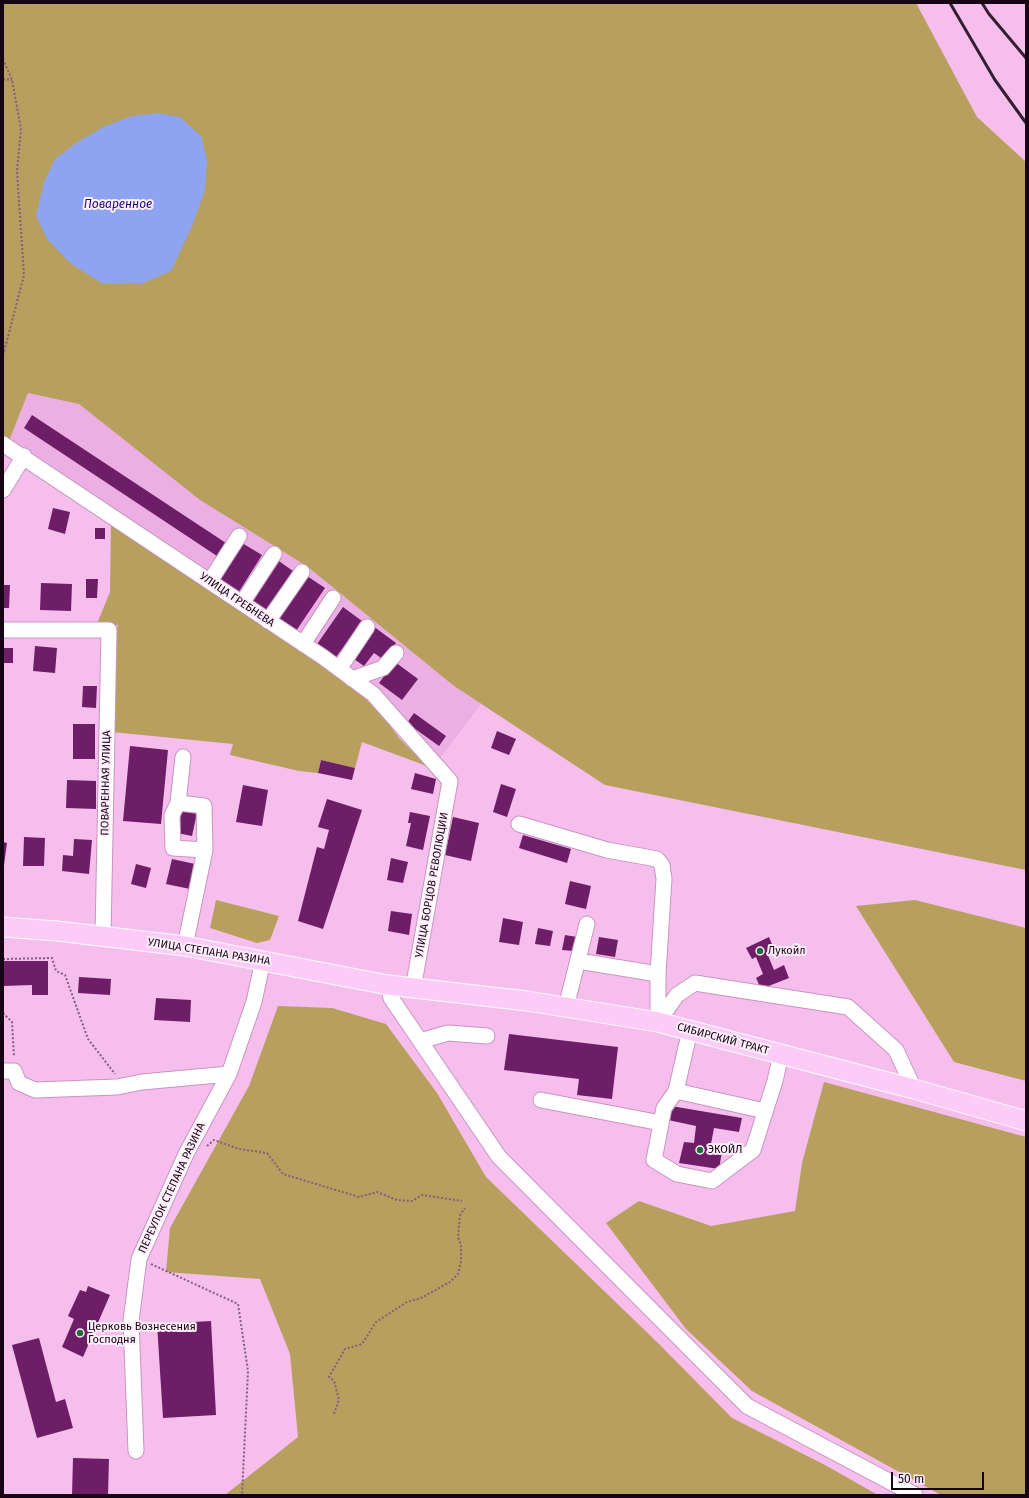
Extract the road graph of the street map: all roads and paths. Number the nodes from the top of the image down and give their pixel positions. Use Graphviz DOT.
graph roads {
  1 [pos="3,59"];
  2 [pos="3,79"];
  3 [pos="12,80"];
  4 [pos="3,356"];
  5 [pos="3,444"];
  6 [pos="24,456"];
  7 [pos="3,490"];
  8 [pos="239,536"];
  9 [pos="274,554"];
  10 [pos="302,572"];
  11 [pos="210,581"];
  12 [pos="333,598"];
  13 [pos="242,603"];
  14 [pos="268,621"];
  15 [pos="367,627"];
  16 [pos="3,630"];
  17 [pos="303,644"];
  18 [pos="396,653"];
  19 [pos="339,669"];
  20 [pos="352,679"];
  21 [pos="183,757"];
  22 [pos="450,781"];
  23 [pos="178,803"];
  24 [pos="519,824"];
  25 [pos="205,850"];
  26 [pos="587,924"];
  27 [pos="3,927"];
  28 [pos="103,936"];
  29 [pos="184,946"];
  30 [pos="3,959"];
  31 [pos="263,960"];
  32 [pos="578,961"];
  33 [pos="658,974"];
  34 [pos="388,986"];
  35 [pos="413,989"];
  36 [pos="566,1007"];
  37 [pos="3,1013"];
  38 [pos="658,1022"];
  39 [pos="690,1030"];
  40 [pos="487,1036"];
  41 [pos="420,1041"];
  42 [pos="781,1054"];
  43 [pos="9,1071"];
  44 [pos="229,1074"];
  45 [pos="125,1086"];
  46 [pos="914,1089"];
  47 [pos="676,1091"];
  48 [pos="542,1100"];
  49 [pos="765,1111"];
  50 [pos="1026,1121"];
  51 [pos="661,1123"];
  52 [pos="205,1147"];
  53 [pos="462,1201"];
  54 [pos="465,1208"];
  55 [pos="139,1259"];
  56 [pos="334,1414"];
  57 [pos="136,1451"];
  58 [pos="242,1495"];
  59 [pos="915,1495"];
  1 -- 3 [label="path"];
  2 -- 3 [label="path"];
  3 -- 4 [label="path"];
  5 -- 6 [label="street, УЛИЦА ГРЕБНЕВА"];
  6 -- 7 [label="street"];
  6 -- 11 [label="street, УЛИЦА ГРЕБНЕВА"];
  8 -- 11 [label="street"];
  9 -- 13 [label="street"];
  10 -- 14 [label="street"];
  11 -- 13 [label="street, УЛИЦА ГРЕБНЕВА"];
  12 -- 17 [label="street"];
  13 -- 14 [label="street, УЛИЦА ГРЕБНЕВА"];
  14 -- 17 [label="street, УЛИЦА ГРЕБНЕВА"];
  15 -- 19 [label="street"];
  16 -- 28 [label="street, ПОВАРЕННАЯ УЛИЦА"];
  17 -- 19 [label="street, УЛИЦА ГРЕБНЕВА"];
  18 -- 20 [label="street"];
  19 -- 20 [label="street, УЛИЦА ГРЕБНЕВА"];
  20 -- 22 [label="street, УЛИЦА ГРЕБНЕВА"];
  21 -- 23 [label="street"];
  22 -- 35 [label="street, УЛИЦА БОРЦОВ РЕВОЛЮЦИИ"];
  23 -- 25 [label="street"];
  23 -- 25 [label="street"];
  24 -- 33 [label="street"];
  25 -- 29 [label="street"];
  26 -- 32 [label="street"];
  27 -- 28 [label="main road, УЛИЦА СТЕПАНА РАЗИНА"];
  28 -- 29 [label="main road, УЛИЦА СТЕПАНА РАЗИНА"];
  29 -- 31 [label="main road, УЛИЦА СТЕПАНА РАЗИНА"];
  30 -- 45 [label="path"];
  31 -- 34 [label="main road, УЛИЦА СТЕПАНА РАЗИНА"];
  31 -- 44 [label="street, ПЕРЕУЛОК СТЕПАНА РАЗИНА"];
  32 -- 33 [label="street"];
  32 -- 36 [label="street"];
  33 -- 38 [label="street"];
  34 -- 35 [label="main road, УЛИЦА СТЕПАНА РАЗИНА"];
  34 -- 41 [label="street"];
  35 -- 36 [label="main road, СИБИРСКИЙ ТРАКТ"];
  36 -- 38 [label="main road, СИБИРСКИЙ ТРАКТ"];
  37 -- 43 [label="path"];
  38 -- 39 [label="main road, СИБИРСКИЙ ТРАКТ"];
  38 -- 46 [label="street"];
  39 -- 42 [label="main road, СИБИРСКИЙ ТРАКТ"];
  39 -- 47 [label="street"];
  40 -- 41 [label="street"];
  41 -- 59 [label="street"];
  42 -- 46 [label="main road, СИБИРСКИЙ ТРАКТ"];
  42 -- 49 [label="street"];
  43 -- 45 [label="street"];
  44 -- 45 [label="street"];
  44 -- 55 [label="street, ПЕРЕУЛОК СТЕПАНА РАЗИНА"];
  46 -- 50 [label="main road, СИБИРСКИЙ ТРАКТ"];
  47 -- 49 [label="street"];
  47 -- 51 [label="street"];
  48 -- 51 [label="street"];
  49 -- 51 [label="street"];
  52 -- 53 [label="path"];
  54 -- 56 [label="path"];
  55 -- 57 [label="street, ПЕРЕУЛОК СТЕПАНА РАЗИНА"];
  55 -- 58 [label="path"];
}
